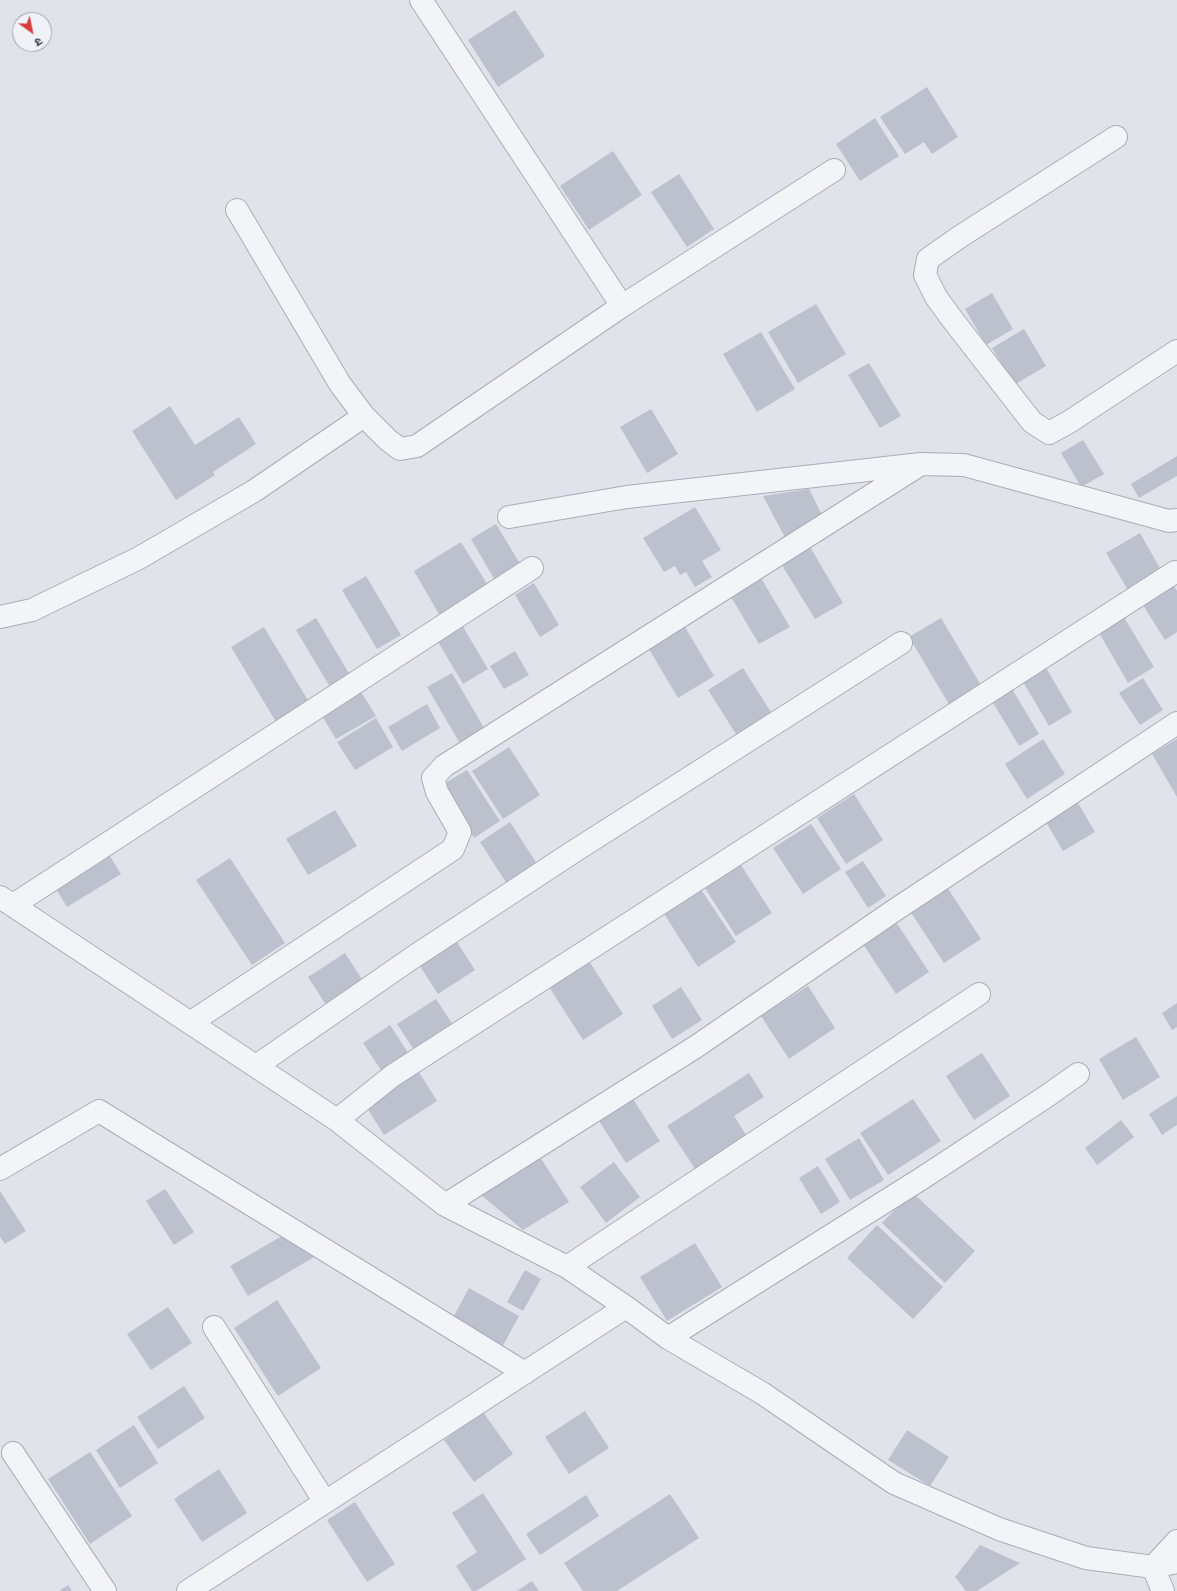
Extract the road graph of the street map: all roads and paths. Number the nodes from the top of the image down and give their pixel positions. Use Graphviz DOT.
graph roads {
  1 [pos="421,0"];
  2 [pos="1116,137"];
  3 [pos="834,170"];
  4 [pos="237,210"];
  5 [pos="622,306"];
  6 [pos="1177,351"];
  7 [pos="364,416"];
  8 [pos="921,464"];
  9 [pos="509,517"];
  10 [pos="1177,520"];
  11 [pos="532,568"];
  12 [pos="1176,572"];
  13 [pos="0,617"];
  14 [pos="901,643"];
  15 [pos="1177,722"];
  16 [pos="6,901"];
  17 [pos="979,994"];
  18 [pos="190,1023"];
  19 [pos="256,1066"];
  20 [pos="1078,1074"];
  21 [pos="337,1120"];
  22 [pos="0,1169"];
  23 [pos="445,1206"];
  24 [pos="567,1267"];
  25 [pos="626,1307"];
  26 [pos="214,1327"];
  27 [pos="668,1338"];
  28 [pos="525,1373"];
  29 [pos="13,1453"];
  30 [pos="325,1502"];
  31 [pos="1177,1541"];
  32 [pos="1177,1562"];
  33 [pos="1153,1567"];
  34 [pos="105,1591"];
  35 [pos="188,1591"];
  36 [pos="1163,1591"];
  1 -- 5 [label="street"];
  2 -- 6 [label="street"];
  3 -- 5 [label="street"];
  4 -- 7 [label="street"];
  5 -- 7 [label="street"];
  7 -- 13 [label="street"];
  8 -- 9 [label="street"];
  8 -- 10 [label="street"];
  8 -- 18 [label="street"];
  11 -- 16 [label="street"];
  12 -- 21 [label="street"];
  14 -- 19 [label="street"];
  15 -- 23 [label="street"];
  16 -- 18 [label="street"];
  17 -- 24 [label="street"];
  18 -- 19 [label="street"];
  19 -- 21 [label="street"];
  20 -- 27 [label="street"];
  21 -- 23 [label="street"];
  22 -- 28 [label="street"];
  23 -- 24 [label="street"];
  24 -- 25 [label="street"];
  25 -- 27 [label="street"];
  25 -- 28 [label="street"];
  26 -- 30 [label="street"];
  27 -- 33 [label="street"];
  28 -- 30 [label="street"];
  29 -- 34 [label="street"];
  30 -- 35 [label="street"];
  31 -- 33 [label="street"];
  32 -- 33 [label="street"];
  33 -- 36 [label="street"];
}
